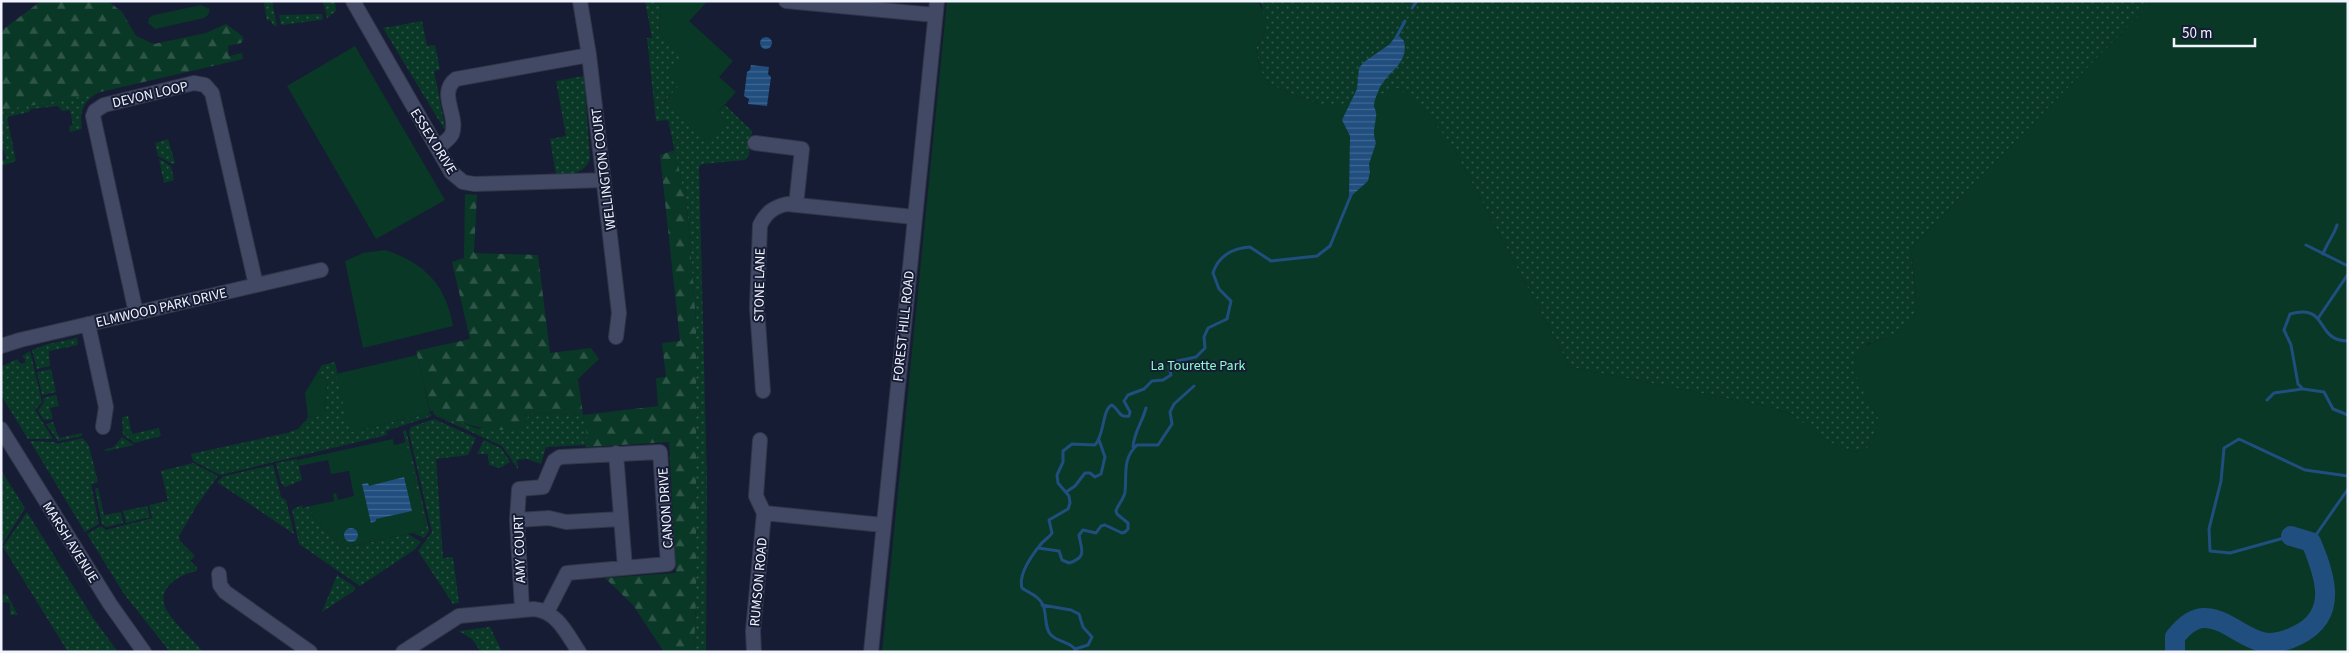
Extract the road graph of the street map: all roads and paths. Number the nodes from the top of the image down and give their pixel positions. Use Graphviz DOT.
graph roads {
  1 [pos="353,1"];
  2 [pos="580,1"];
  3 [pos="786,1"];
  4 [pos="813,2"];
  5 [pos="936,8"];
  6 [pos="589,55"];
  7 [pos="754,144"];
  8 [pos="437,148"];
  9 [pos="604,180"];
  10 [pos="796,204"];
  11 [pos="914,216"];
  12 [pos="321,270"];
  13 [pos="256,285"];
  14 [pos="136,313"];
  15 [pos="88,324"];
  16 [pos="616,337"];
  17 [pos="1,346"];
  18 [pos="763,391"];
  19 [pos="103,428"];
  20 [pos="1,429"];
  21 [pos="760,440"];
  22 [pos="616,453"];
  23 [pos="519,489"];
  24 [pos="764,513"];
  25 [pos="621,519"];
  26 [pos="517,520"];
  27 [pos="883,525"];
  28 [pos="625,568"];
  29 [pos="219,574"];
  30 [pos="522,609"];
  31 [pos="547,612"];
  32 [pos="144,652"];
  33 [pos="310,652"];
  34 [pos="403,652"];
  35 [pos="579,652"];
  36 [pos="754,652"];
  37 [pos="871,652"];
  1 -- 8 [label="street, ESSEX DRIVE"];
  2 -- 6 [label="street, WELLINGTON COURT"];
  3 -- 4 [label="street"];
  4 -- 5 [label="street"];
  5 -- 11 [label="street, FOREST HILL ROAD"];
  6 -- 8 [label="street"];
  6 -- 9 [label="street, WELLINGTON COURT"];
  7 -- 10 [label="street"];
  8 -- 9 [label="street, ESSEX DRIVE"];
  9 -- 16 [label="street, WELLINGTON COURT"];
  10 -- 11 [label="street, STONE LANE"];
  10 -- 18 [label="street, STONE LANE"];
  11 -- 27 [label="street, FOREST HILL ROAD"];
  12 -- 13 [label="street, ELMWOOD PARK DRIVE"];
  13 -- 14 [label="street, ELMWOOD PARK DRIVE"];
  13 -- 14 [label="street, DEVON LOOP"];
  14 -- 15 [label="street, ELMWOOD PARK DRIVE"];
  15 -- 17 [label="street, ELMWOOD PARK DRIVE"];
  15 -- 19 [label="street"];
  20 -- 32 [label="street, MARSH AVENUE"];
  21 -- 24 [label="street, RUMSON ROAD"];
  22 -- 23 [label="street, CANON DRIVE"];
  22 -- 25 [label="street"];
  22 -- 28 [label="street, CANON DRIVE"];
  23 -- 26 [label="street, AMY COURT"];
  24 -- 27 [label="street"];
  24 -- 36 [label="street, RUMSON ROAD"];
  25 -- 26 [label="street"];
  25 -- 28 [label="street"];
  26 -- 30 [label="street, AMY COURT"];
  27 -- 37 [label="street, FOREST HILL ROAD"];
  28 -- 31 [label="street, CANON DRIVE"];
  29 -- 33 [label="street"];
  30 -- 31 [label="street"];
  30 -- 34 [label="street"];
  31 -- 35 [label="street"];
}
